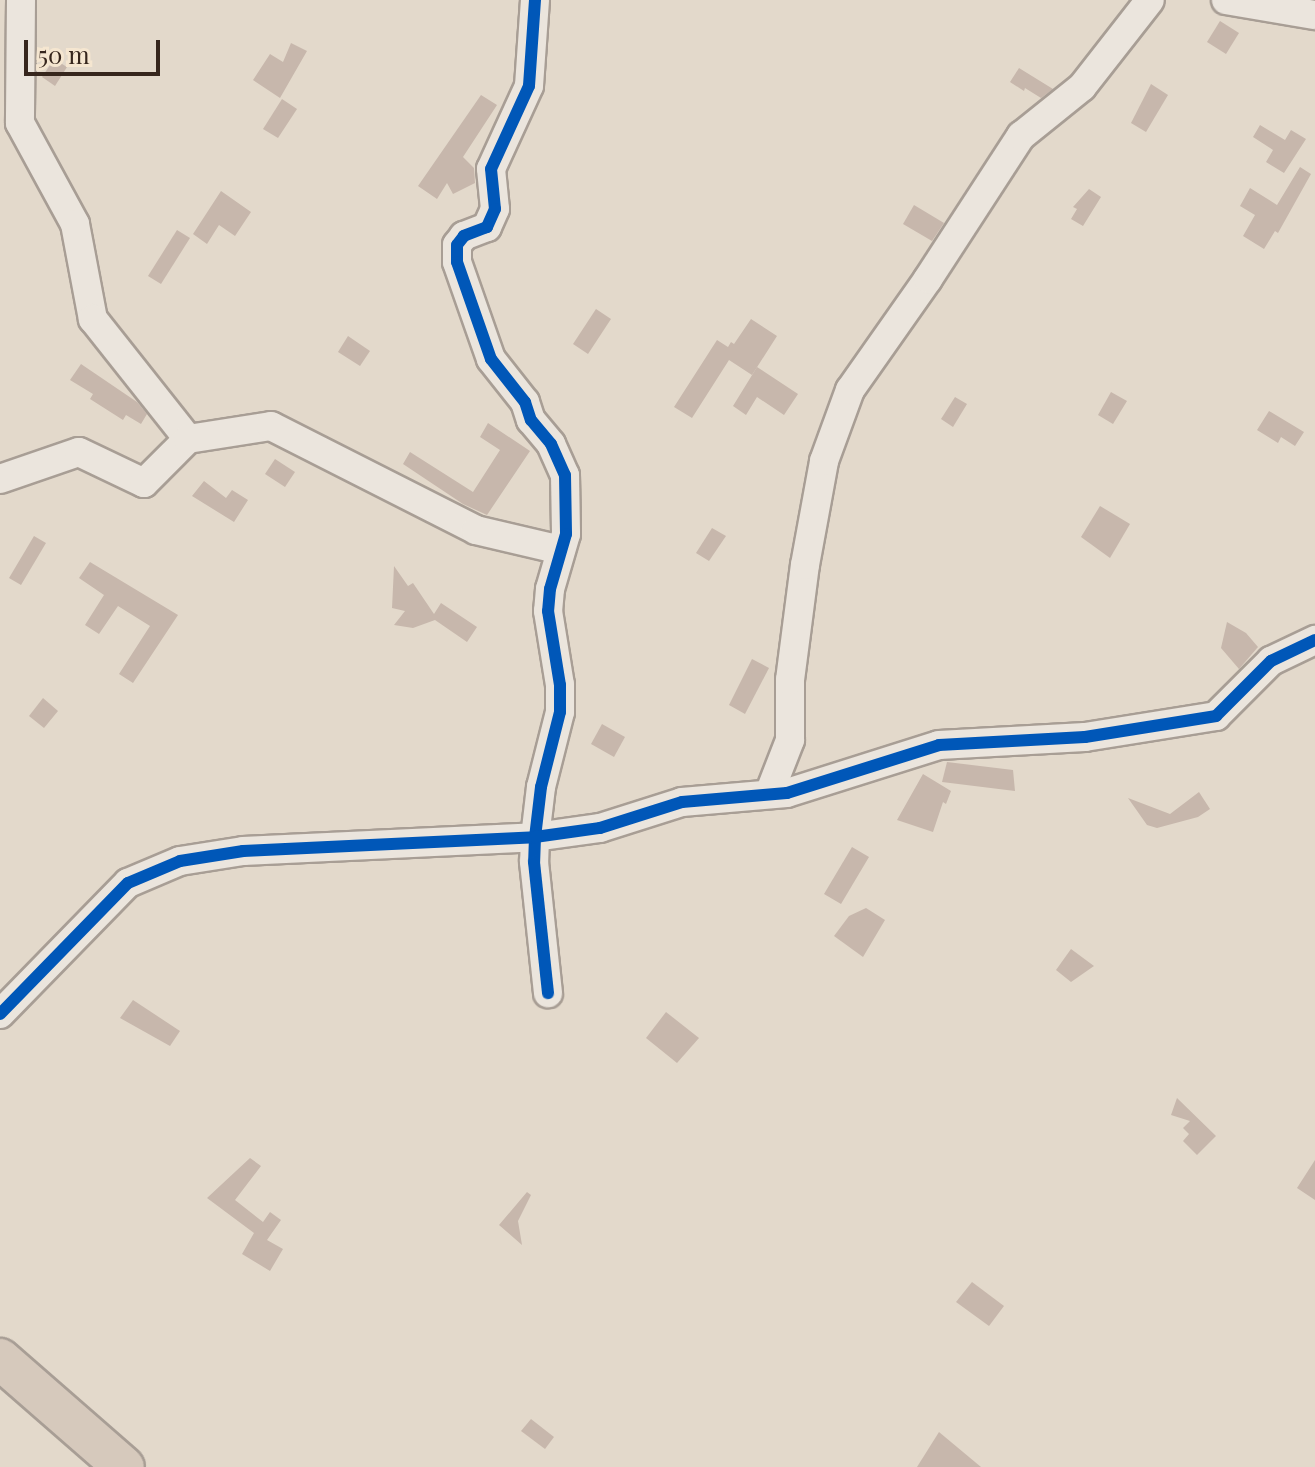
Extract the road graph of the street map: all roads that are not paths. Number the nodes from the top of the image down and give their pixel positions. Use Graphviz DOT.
graph roads {
  1 [pos="21,0"];
  2 [pos="535,0"];
  3 [pos="1150,0"];
  4 [pos="1226,0"];
  5 [pos="1315,15"];
  6 [pos="188,439"];
  7 [pos="0,479"];
  8 [pos="561,550"];
  9 [pos="1315,640"];
  10 [pos="769,794"];
  11 [pos="535,837"];
  12 [pos="548,993"];
  13 [pos="0,1014"];
  14 [pos="0,1359"];
  15 [pos="124,1467"];
  1 -- 6 [label="street"];
  2 -- 8 [label="street"];
  3 -- 10 [label="street"];
  4 -- 5 [label="street"];
  6 -- 7 [label="street"];
  6 -- 8 [label="street"];
  8 -- 11 [label="street"];
  9 -- 10 [label="street"];
  10 -- 11 [label="street"];
  11 -- 12 [label="street"];
  11 -- 13 [label="street"];
  14 -- 15 [label="highway"];
}
